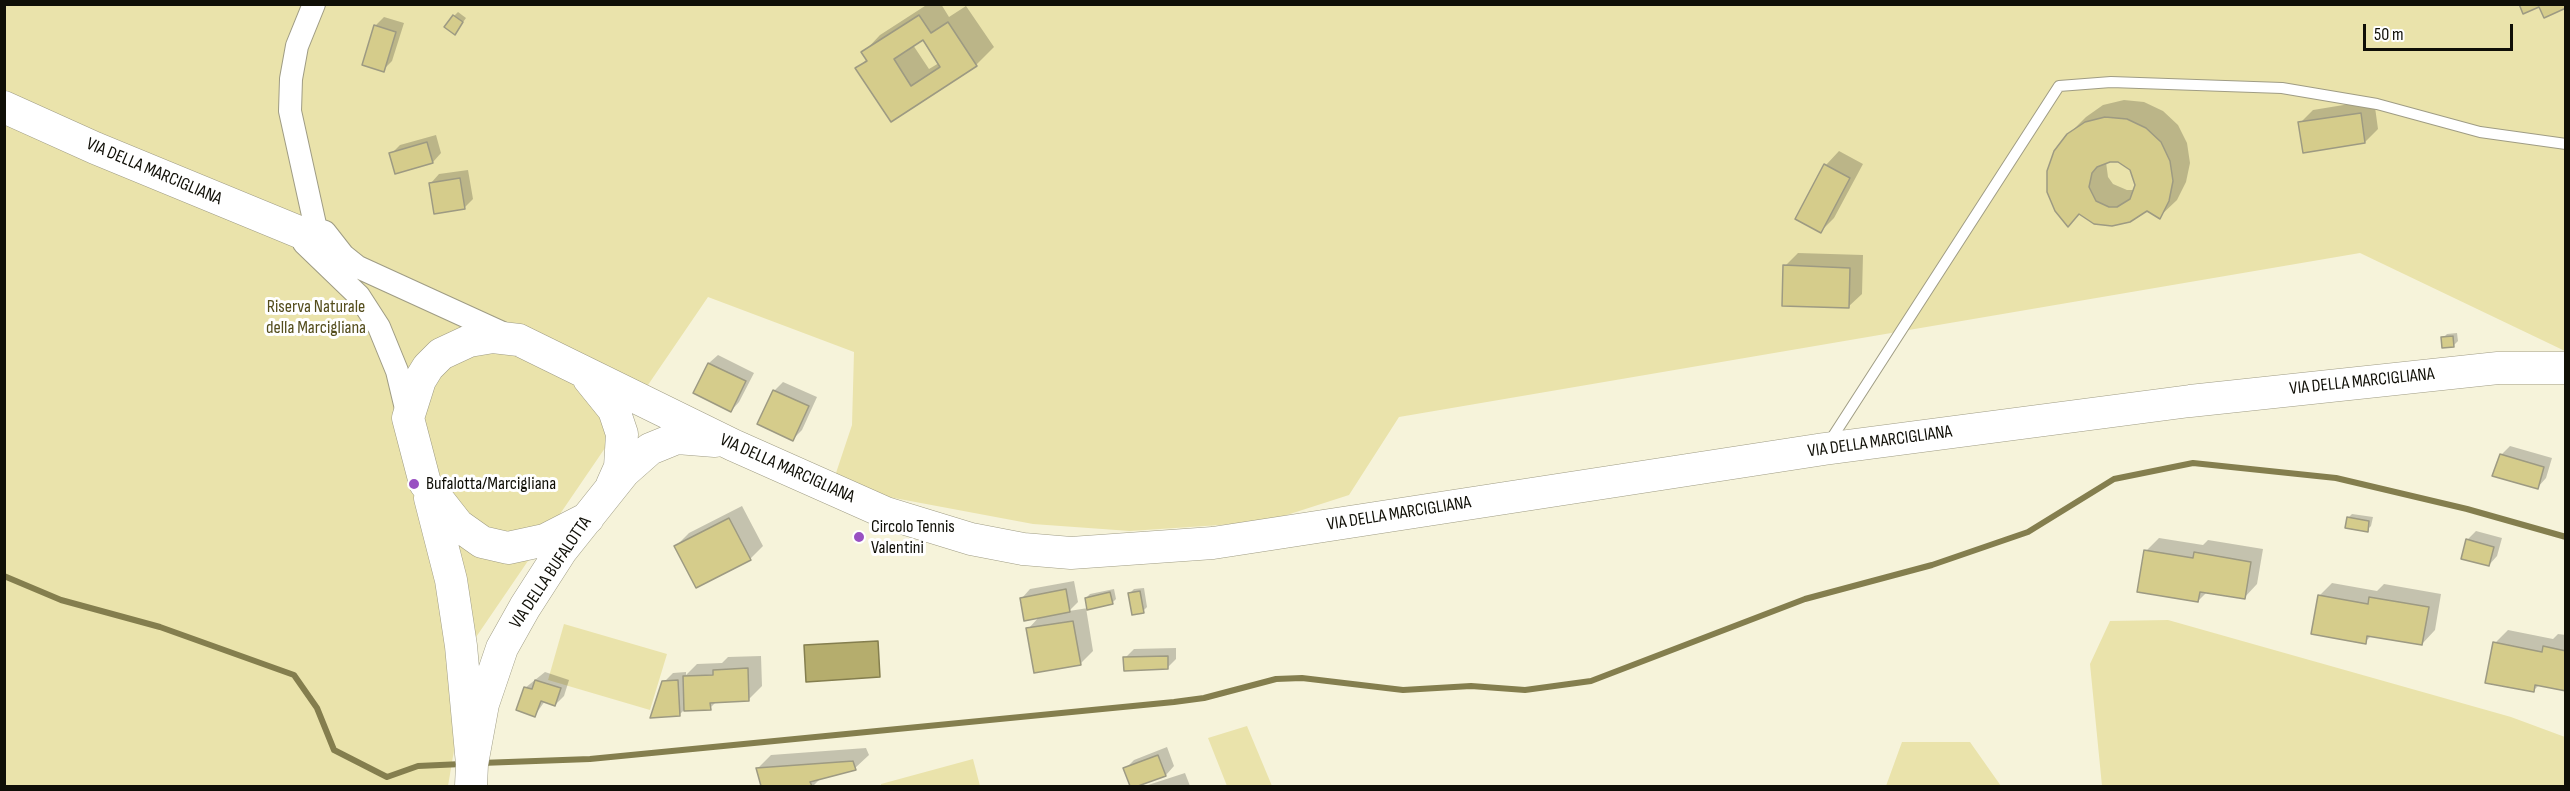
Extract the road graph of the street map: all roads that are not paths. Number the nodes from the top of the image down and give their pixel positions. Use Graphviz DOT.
graph roads {
  1 [pos="314,4"];
  2 [pos="4,107"];
  3 [pos="2565,144"];
  4 [pos="310,231"];
  5 [pos="519,340"];
  6 [pos="2565,368"];
  7 [pos="579,370"];
  8 [pos="408,418"];
  9 [pos="733,445"];
  10 [pos="1824,449"];
  11 [pos="426,483"];
  12 [pos="609,490"];
  13 [pos="588,518"];
  14 [pos="471,775"];
  1 -- 4 [label="street"];
  2 -- 4 [label="street, VIA DELLA MARCIGLIANA"];
  3 -- 10 [label="lane"];
  4 -- 5 [label="street, VIA DELLA MARCIGLIANA"];
  4 -- 8 [label="street"];
  5 -- 7 [label="street, VIA DELLA MARCIGLIANA"];
  5 -- 8 [label="street"];
  6 -- 10 [label="street, VIA DELLA MARCIGLIANA"];
  7 -- 9 [label="street, VIA DELLA MARCIGLIANA"];
  7 -- 12 [label="street"];
  8 -- 11 [label="street"];
  9 -- 10 [label="street, VIA DELLA MARCIGLIANA"];
  9 -- 12 [label="street"];
  11 -- 13 [label="street"];
  11 -- 14 [label="street, VIA DELLA BUFALOTTA"];
  12 -- 13 [label="street, VIA DELLA BUFALOTTA"];
  13 -- 14 [label="street, VIA DELLA BUFALOTTA"];
}
